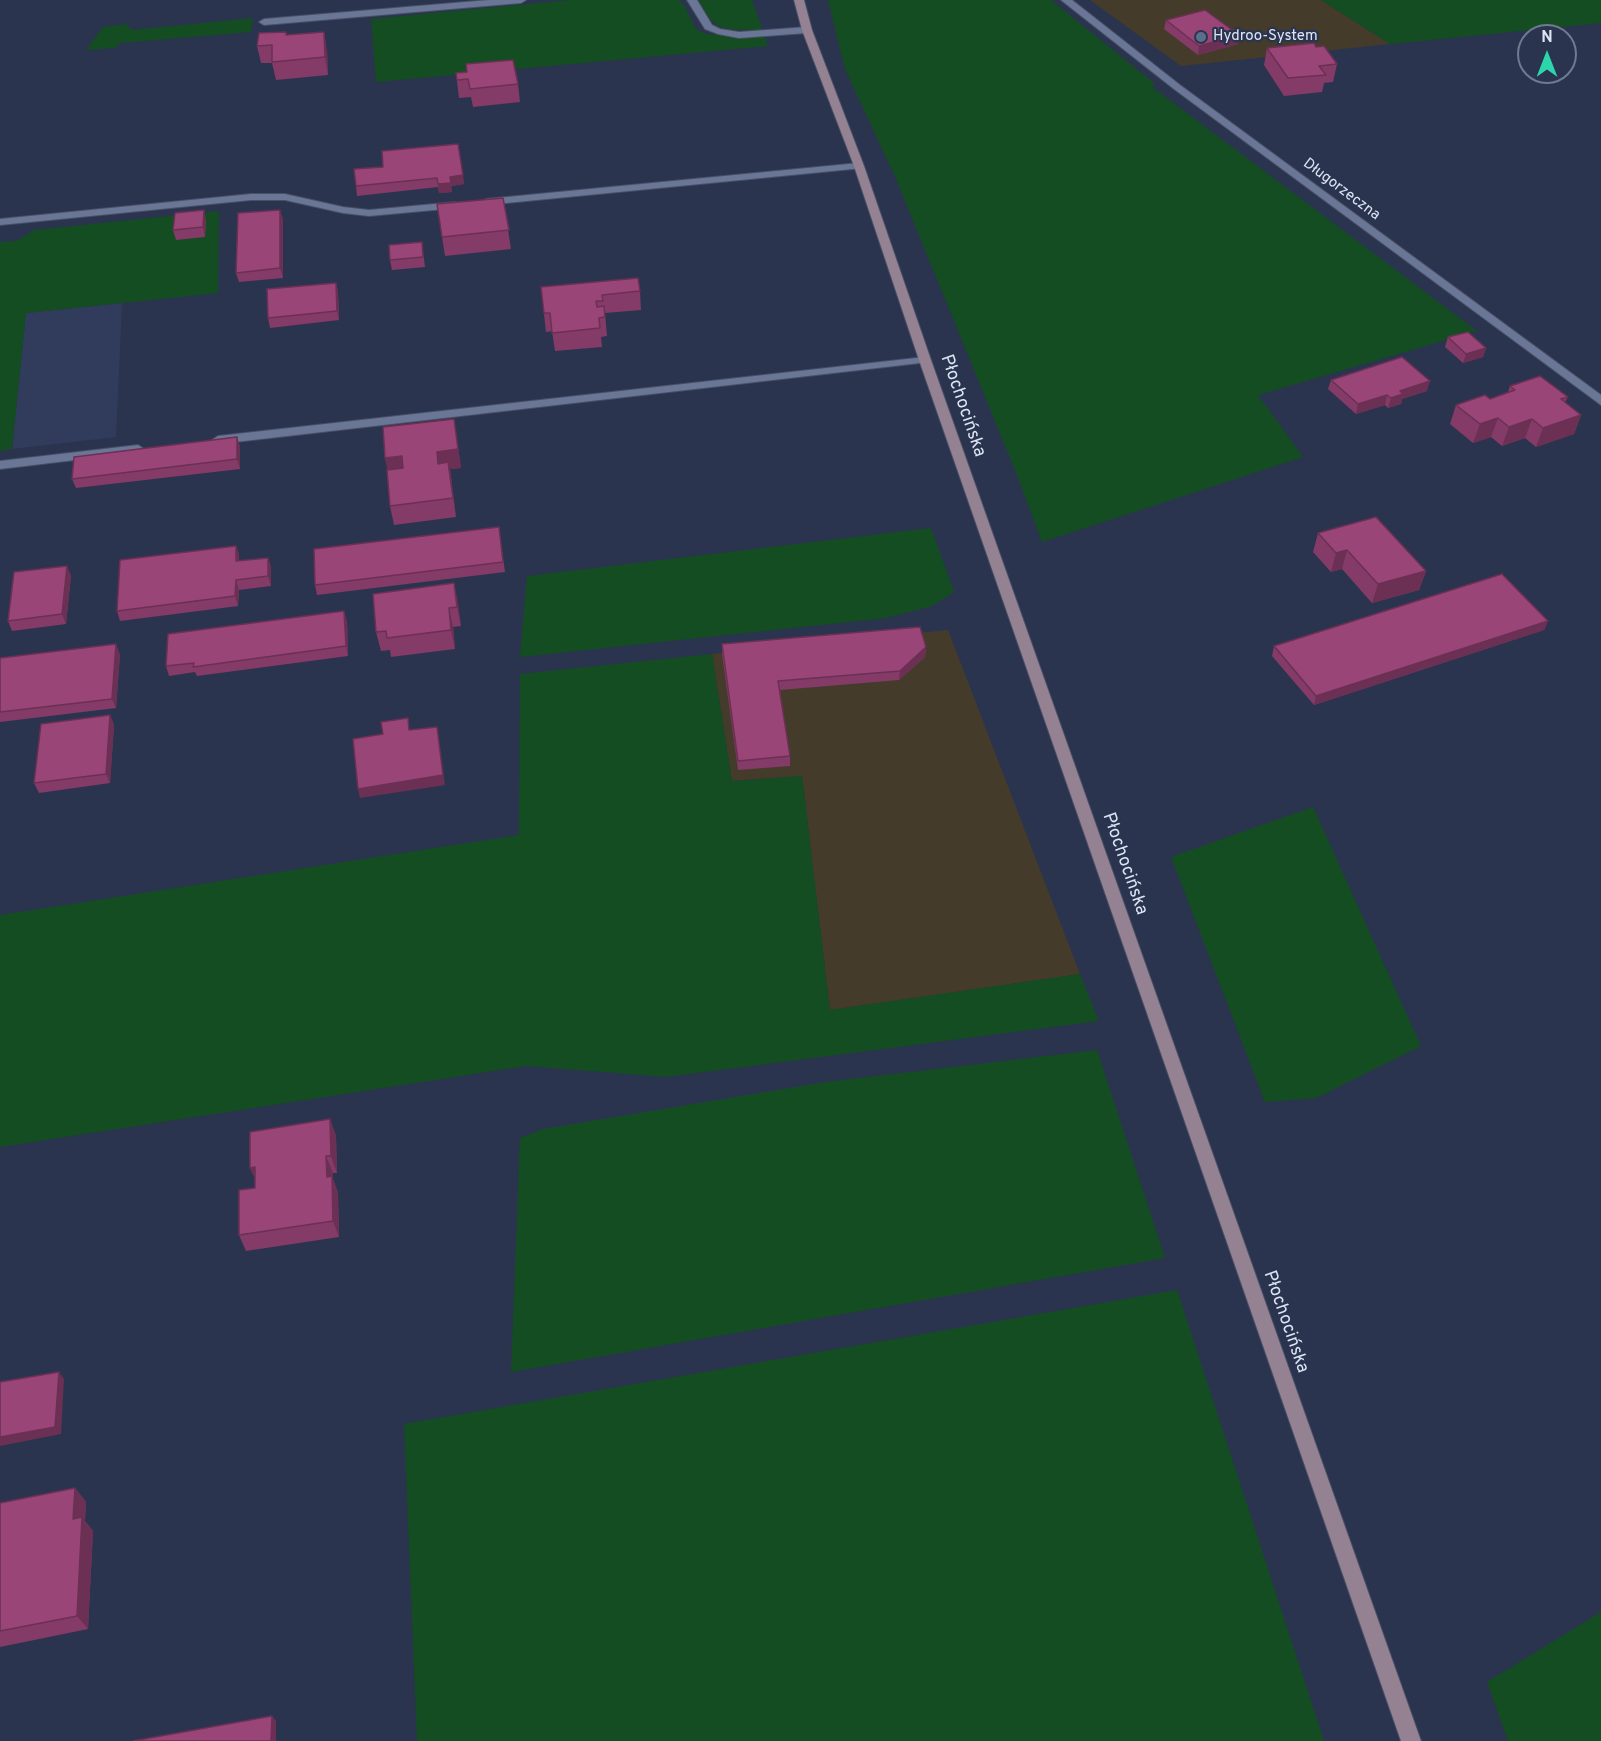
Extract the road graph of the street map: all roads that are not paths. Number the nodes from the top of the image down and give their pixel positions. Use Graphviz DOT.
graph roads {
  1 [pos="520,0"];
  2 [pos="692,0"];
  3 [pos="799,0"];
  4 [pos="1066,0"];
  5 [pos="264,22"];
  6 [pos="807,30"];
  7 [pos="859,166"];
  8 [pos="476,203"];
  9 [pos="464,204"];
  10 [pos="0,222"];
  11 [pos="925,360"];
  12 [pos="1601,401"];
  13 [pos="201,442"];
  14 [pos="153,447"];
  15 [pos="0,465"];
  16 [pos="1411,1741"];
  1 -- 5 [label="street"];
  2 -- 6 [label="street"];
  3 -- 6 [label="main road, Płochocińska"];
  4 -- 12 [label="street, Długorzeczna"];
  6 -- 7 [label="main road, Płochocińska"];
  7 -- 8 [label="street"];
  7 -- 11 [label="main road, Płochocińska"];
  9 -- 10 [label="street"];
  11 -- 13 [label="street"];
  11 -- 16 [label="main road, Płochocińska"];
  14 -- 15 [label="street"];
}
